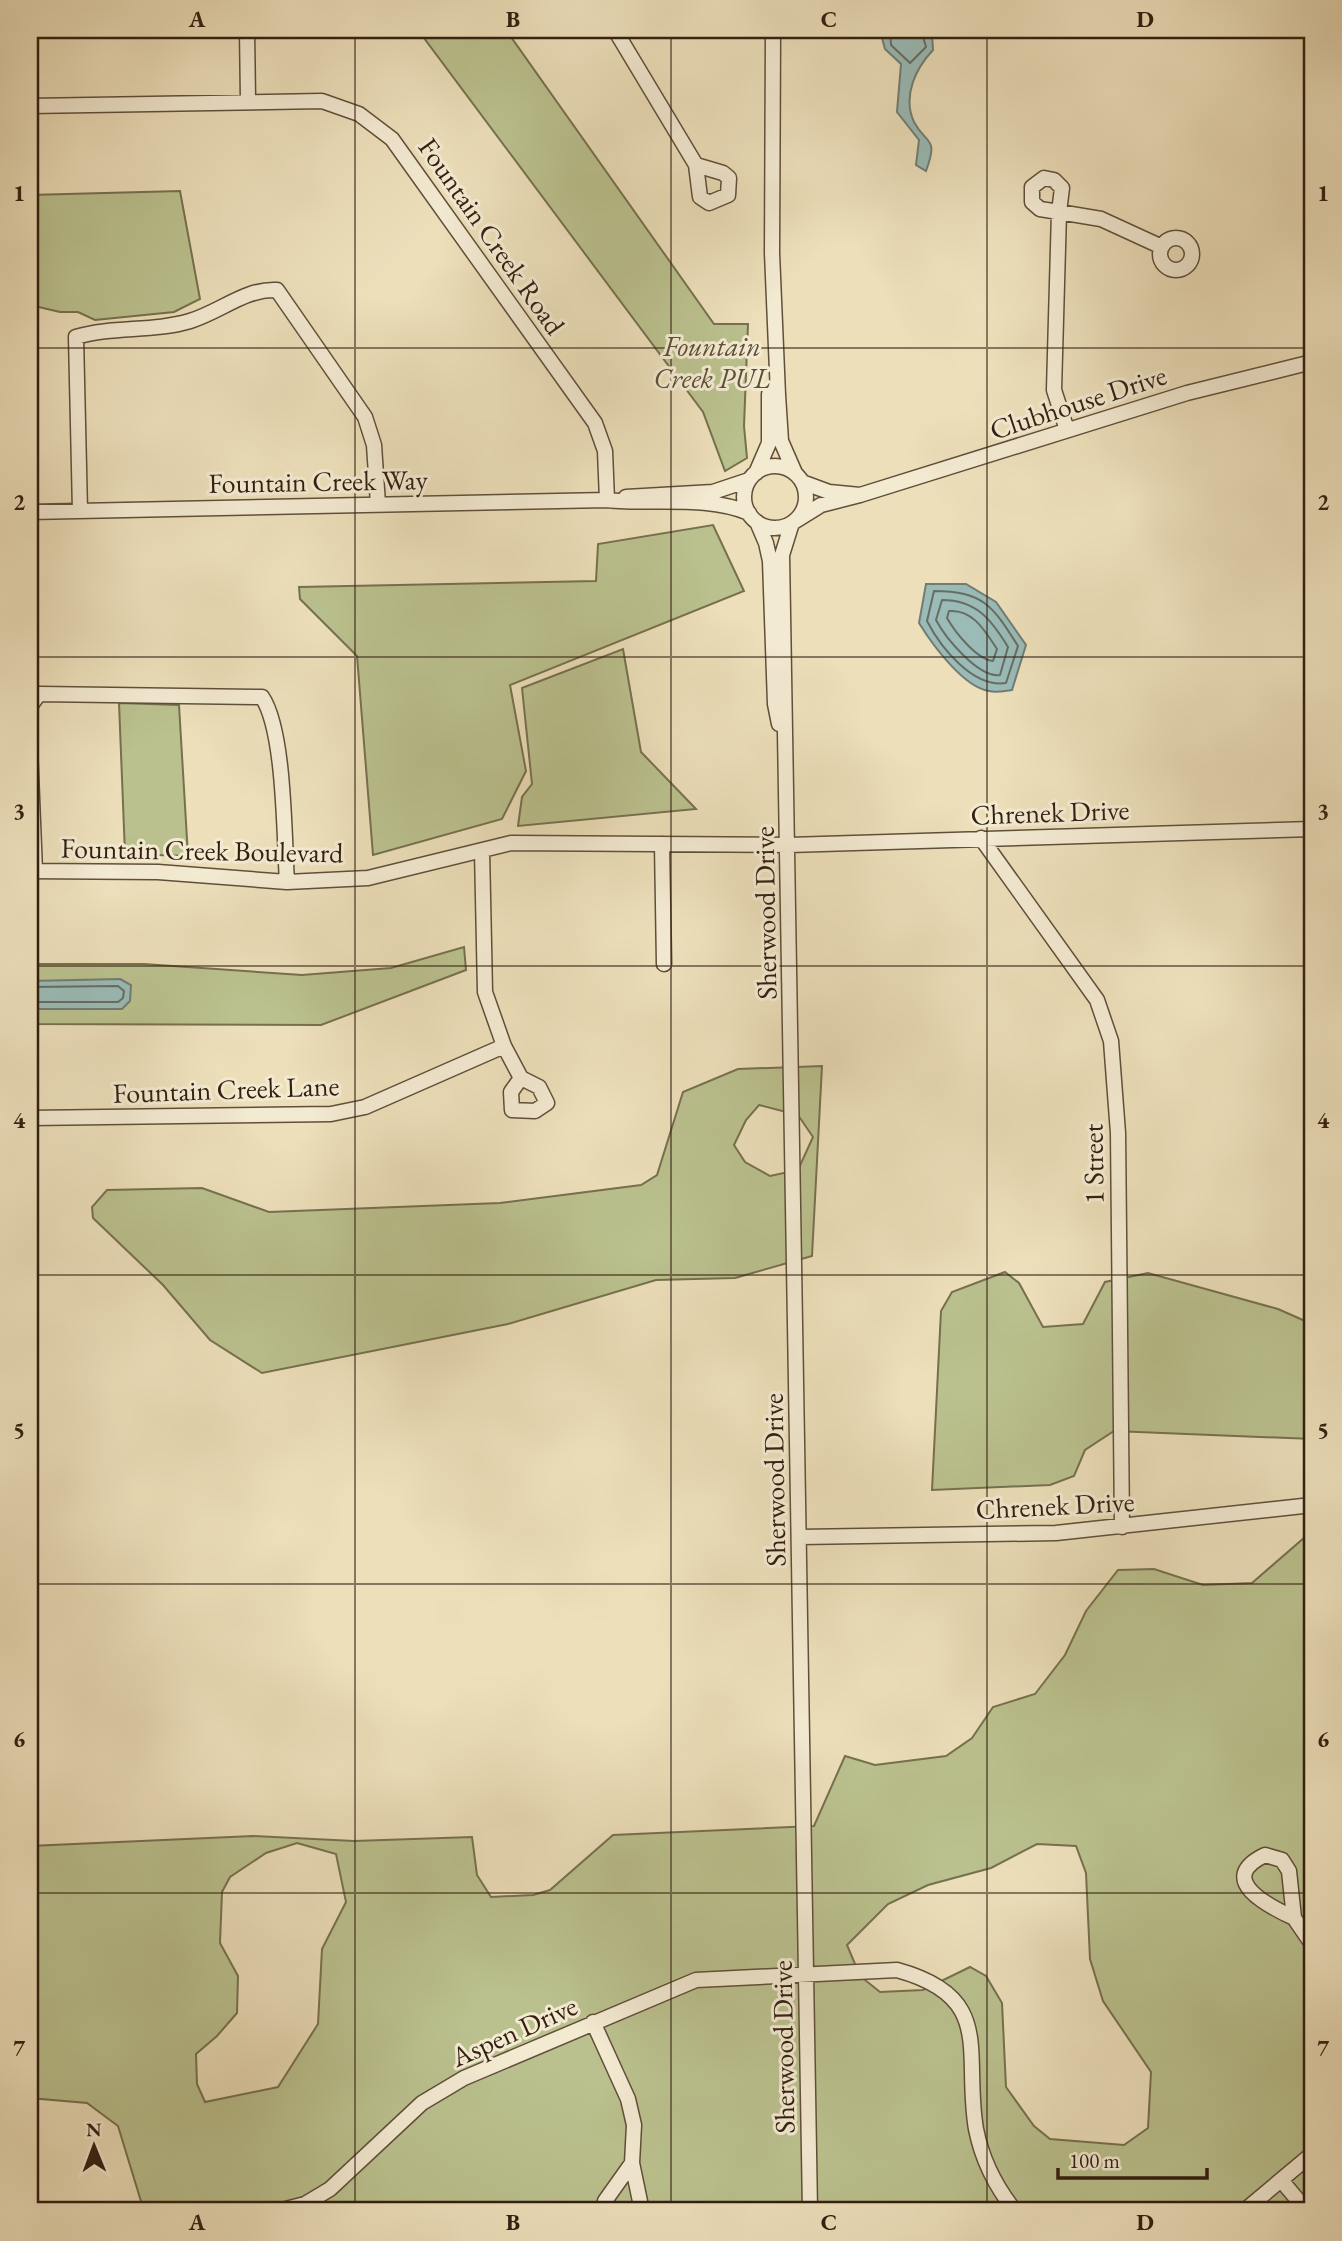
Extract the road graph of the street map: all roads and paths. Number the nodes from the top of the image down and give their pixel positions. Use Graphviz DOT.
graph roads {
  1 [pos="247,30"];
  2 [pos="615,30"];
  3 [pos="773,30"];
  4 [pos="248,100"];
  5 [pos="30,106"];
  6 [pos="696,165"];
  7 [pos="1162,247"];
  8 [pos="772,253"];
  9 [pos="1312,362"];
  10 [pos="1067,430"];
  11 [pos="752,476"];
  12 [pos="799,478"];
  13 [pos="860,495"];
  14 [pos="607,500"];
  15 [pos="378,504"];
  16 [pos="30,512"];
  17 [pos="80,512"];
  18 [pos="753,517"];
  19 [pos="792,523"];
  20 [pos="30,716"];
  21 [pos="30,748"];
  22 [pos="787,748"];
  23 [pos="1312,829"];
  24 [pos="981,838"];
  25 [pos="662,844"];
  26 [pos="789,845"];
  27 [pos="481,850"];
  28 [pos="32,871"];
  29 [pos="288,882"];
  30 [pos="664,964"];
  31 [pos="504,1046"];
  32 [pos="521,1078"];
  33 [pos="30,1118"];
  34 [pos="1312,1504"];
  35 [pos="1122,1527"];
  36 [pos="800,1537"];
  37 [pos="1294,1918"];
  38 [pos="1312,1944"];
  39 [pos="807,1973"];
  40 [pos="593,2022"];
  41 [pos="1312,2154"];
  42 [pos="632,2163"];
  43 [pos="1281,2180"];
  44 [pos="1308,2210"];
  45 [pos="278,2211"];
  46 [pos="603,2211"];
  47 [pos="642,2211"];
  48 [pos="810,2211"];
  49 [pos="1016,2211"];
  50 [pos="1244,2211"];
  1 -- 4 [label="street"];
  2 -- 6 [label="street"];
  3 -- 8 [label="street"];
  4 -- 5 [label="street, Fountain Creek Road"];
  4 -- 14 [label="street, Fountain Creek Road"];
  7 -- 10 [label="street"];
  8 -- 11 [label="street"];
  8 -- 12 [label="street"];
  9 -- 10 [label="street, Clubhouse Drive"];
  10 -- 13 [label="street, Clubhouse Drive"];
  11 -- 12 [label="street"];
  11 -- 14 [label="street, Fountain Creek Way"];
  11 -- 18 [label="street"];
  12 -- 13 [label="street, Clubhouse Drive"];
  12 -- 19 [label="street"];
  13 -- 19 [label="street, Clubhouse Drive"];
  14 -- 15 [label="street, Fountain Creek Way"];
  14 -- 18 [label="street, Fountain Creek Way"];
  15 -- 17 [label="street, Fountain Creek Way"];
  15 -- 17 [label="street"];
  16 -- 17 [label="street, Fountain Creek Way"];
  18 -- 19 [label="street"];
  18 -- 22 [label="street, Sherwood Drive"];
  19 -- 22 [label="street, Sherwood Drive"];
  20 -- 29 [label="street"];
  21 -- 28 [label="street"];
  22 -- 26 [label="street, Sherwood Drive"];
  23 -- 24 [label="street, Chrenek Drive"];
  24 -- 26 [label="street, Chrenek Drive"];
  24 -- 35 [label="street, 1 Street"];
  25 -- 26 [label="street, Fountain Creek Boulevard"];
  25 -- 27 [label="street, Fountain Creek Boulevard"];
  25 -- 30 [label="street"];
  26 -- 36 [label="street, Sherwood Drive"];
  27 -- 29 [label="street, Fountain Creek Boulevard"];
  27 -- 31 [label="street"];
  28 -- 29 [label="street, Fountain Creek Boulevard"];
  31 -- 32 [label="street"];
  31 -- 33 [label="street, Fountain Creek Lane"];
  34 -- 35 [label="street, Chrenek Drive"];
  35 -- 36 [label="street, Chrenek Drive"];
  36 -- 39 [label="street, Sherwood Drive"];
  37 -- 37 [label="street"];
  37 -- 38 [label="street"];
  39 -- 40 [label="street, Aspen Drive"];
  39 -- 48 [label="street, Sherwood Drive"];
  39 -- 49 [label="street, Aspen Drive"];
  40 -- 42 [label="street"];
  40 -- 45 [label="street, Aspen Drive"];
  41 -- 43 [label="street"];
  42 -- 46 [label="street"];
  42 -- 47 [label="street"];
  43 -- 44 [label="street"];
  43 -- 50 [label="street"];
}
